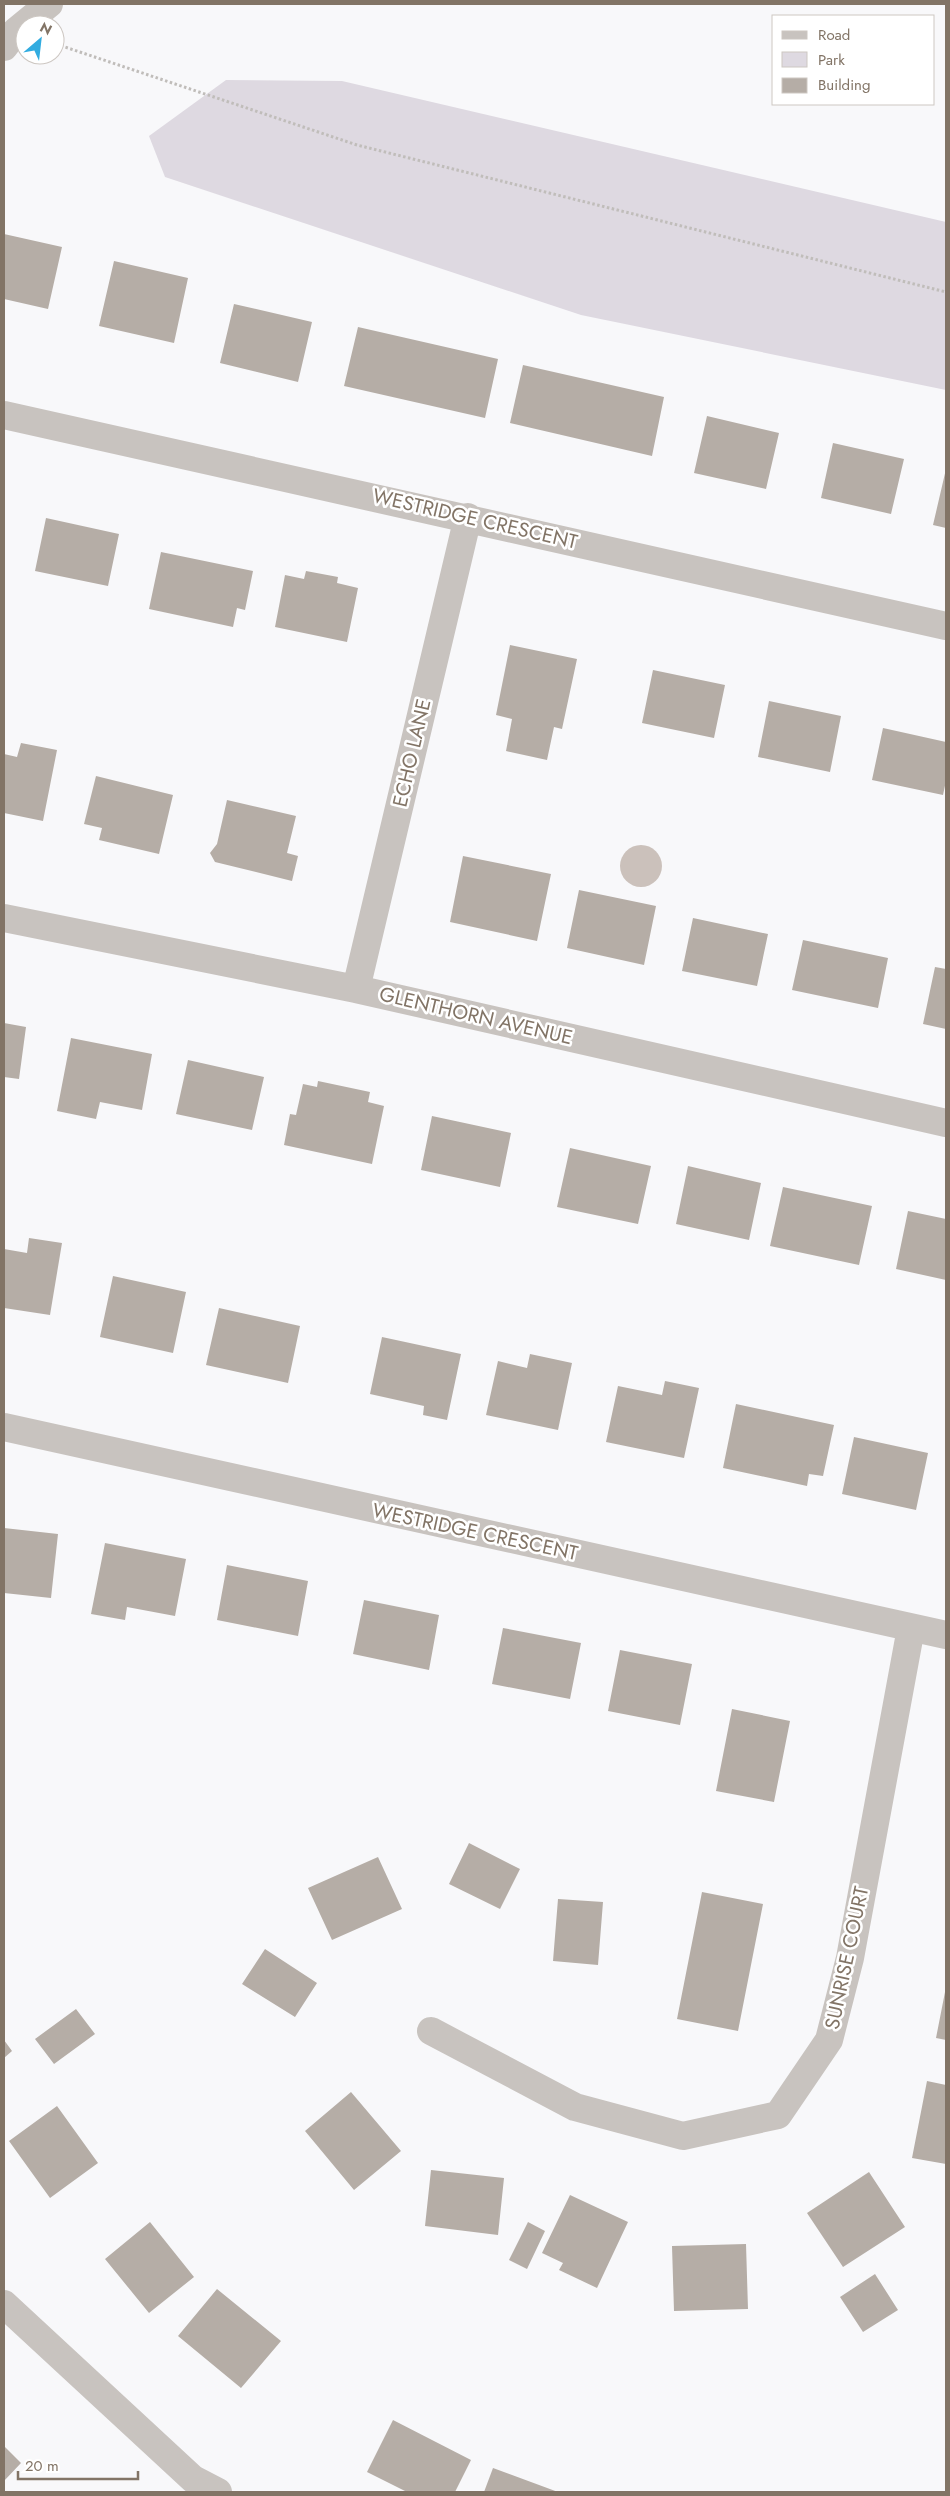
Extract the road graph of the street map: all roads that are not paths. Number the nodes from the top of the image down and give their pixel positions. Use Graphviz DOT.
graph roads {
  1 [pos="49,4"];
  2 [pos="4,47"];
  3 [pos="4,415"];
  4 [pos="468,517"];
  5 [pos="946,626"];
  6 [pos="4,918"];
  7 [pos="356,989"];
  8 [pos="946,1124"];
  9 [pos="4,1428"];
  10 [pos="911,1628"];
  11 [pos="946,1635"];
  12 [pos="431,2030"];
  13 [pos="4,2304"];
  14 [pos="218,2492"];
  1 -- 2 [label="street"];
  3 -- 4 [label="street, WESTRIDGE CRESCENT"];
  4 -- 5 [label="street, WESTRIDGE CRESCENT"];
  4 -- 7 [label="street, ECHO LANE"];
  6 -- 7 [label="street, GLENTHORN AVENUE"];
  7 -- 8 [label="street, GLENTHORN AVENUE"];
  9 -- 10 [label="street, WESTRIDGE CRESCENT"];
  10 -- 11 [label="street, WESTRIDGE CRESCENT"];
  10 -- 12 [label="street, SUNRISE COURT"];
  13 -- 14 [label="street"];
}
